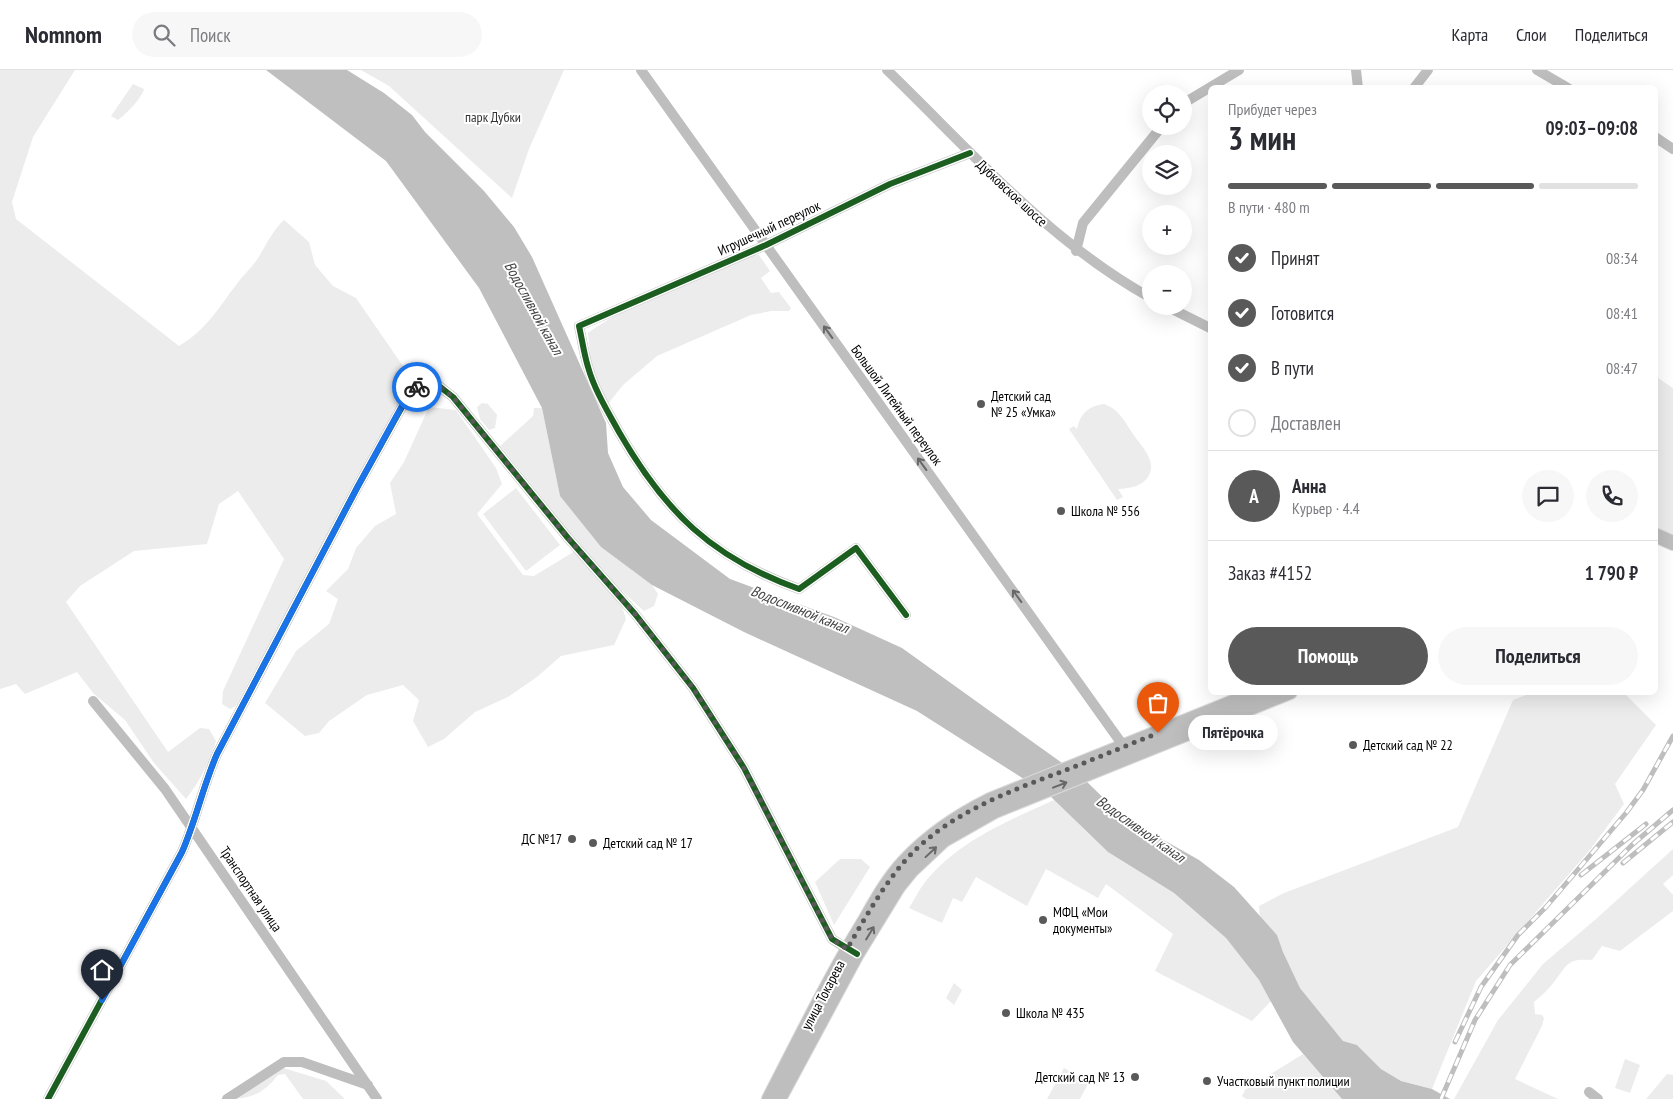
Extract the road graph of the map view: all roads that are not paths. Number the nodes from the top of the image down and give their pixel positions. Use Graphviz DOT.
graph roads {
  1 [pos="641,70"];
  2 [pos="886,70"];
  3 [pos="1239,70"];
  4 [pos="1356,70"];
  5 [pos="1428,70"];
  6 [pos="1538,70"];
  7 [pos="1214,85"];
  8 [pos="1358,85"];
  9 [pos="1416,85"];
  10 [pos="1563,85"];
  11 [pos="1208,89"];
  12 [pos="1192,98"];
  13 [pos="1155,135"];
  14 [pos="1658,139"];
  15 [pos="1673,149"];
  16 [pos="970,153"];
  17 [pos="766,246"];
  18 [pos="1076,251"];
  19 [pos="1142,292"];
  20 [pos="1184,315"];
  21 [pos="1208,327"];
  22 [pos="906,615"];
  23 [pos="1251,695"];
  24 [pos="1282,695"];
  25 [pos="93,702"];
  26 [pos="1127,752"];
  27 [pos="193,828"];
  28 [pos="852,952"];
  29 [pos="368,1084"];
  30 [pos="1589,1092"];
  31 [pos="48,1099"];
  32 [pos="227,1099"];
  33 [pos="377,1099"];
  34 [pos="769,1099"];
  35 [pos="780,1099"];
  36 [pos="1598,1099"];
  1 -- 17 [label="street, Большой Литейный переулок"];
  2 -- 16 [label="street, Дубковское шоссе"];
  3 -- 7 [label="street"];
  4 -- 8 [label="street"];
  5 -- 9 [label="street"];
  6 -- 10 [label="street"];
  11 -- 12 [label="street"];
  13 -- 18 [label="street"];
  14 -- 15 [label="street"];
  16 -- 17 [label="street, Игрушечный переулок"];
  16 -- 18 [label="street, Дубковское шоссе"];
  17 -- 22 [label="street, Игрушечный переулок"];
  26 -- 17 [label="street, Большой Литейный переулок, one-way"];
  18 -- 19 [label="street, Дубковское шоссе"];
  20 -- 21 [label="street"];
  23 -- 26 [label="main road"];
  24 -- 26 [label="main road"];
  25 -- 27 [label="street, Транспортная улица"];
  26 -- 28 [label="main road, улица Токарева"];
  27 -- 28 [label="street"];
  27 -- 29 [label="street, Транспортная улица"];
  27 -- 31 [label="street"];
  28 -- 34 [label="main road, улица Токарева"];
  28 -- 35 [label="main road, улица Токарева"];
  29 -- 32 [label="street"];
  29 -- 33 [label="street, Транспортная улица"];
  30 -- 36 [label="street"];
}
